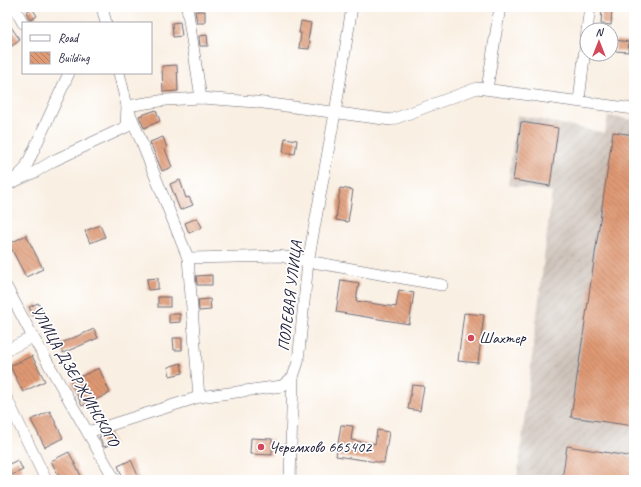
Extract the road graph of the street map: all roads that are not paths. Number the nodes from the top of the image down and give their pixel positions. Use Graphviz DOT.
graph roads {
  1 [pos="14,7"];
  2 [pos="102,7"];
  3 [pos="187,7"];
  4 [pos="352,7"];
  5 [pos="500,7"];
  6 [pos="590,7"];
  7 [pos="22,22"];
  8 [pos="106,22"];
  9 [pos="588,22"];
  10 [pos="583,62"];
  11 [pos="69,74"];
  12 [pos="119,74"];
  13 [pos="487,89"];
  14 [pos="201,98"];
  15 [pos="579,101"];
  16 [pos="127,106"];
  17 [pos="634,108"];
  18 [pos="335,113"];
  19 [pos="9,185"];
  20 [pos="188,258"];
  21 [pos="308,262"];
  22 [pos="442,285"];
  23 [pos="7,288"];
  24 [pos="33,337"];
  25 [pos="7,350"];
  26 [pos="293,377"];
  27 [pos="199,397"];
  28 [pos="7,399"];
  29 [pos="88,432"];
  30 [pos="46,480"];
  31 [pos="115,480"];
  32 [pos="290,480"];
  1 -- 7 [label="street"];
  2 -- 8 [label="street"];
  3 -- 14 [label="street"];
  4 -- 18 [label="street, ПОЛЕВАЯ УЛИЦА"];
  5 -- 13 [label="street"];
  6 -- 9 [label="street"];
  10 -- 15 [label="street"];
  11 -- 19 [label="street"];
  12 -- 16 [label="street"];
  13 -- 15 [label="street"];
  13 -- 18 [label="street"];
  14 -- 16 [label="street"];
  14 -- 18 [label="street"];
  15 -- 17 [label="street"];
  16 -- 19 [label="street"];
  16 -- 20 [label="street"];
  18 -- 21 [label="street, ПОЛЕВАЯ УЛИЦА"];
  20 -- 21 [label="street"];
  20 -- 27 [label="street"];
  21 -- 22 [label="street"];
  21 -- 26 [label="street, ПОЛЕВАЯ УЛИЦА"];
  23 -- 24 [label="street, УЛИЦА ДЗЕРЖИНСКОГО"];
  24 -- 25 [label="street"];
  24 -- 29 [label="street, УЛИЦА ДЗЕРЖИНСКОГО"];
  26 -- 27 [label="street"];
  26 -- 32 [label="street, ПОЛЕВАЯ УЛИЦА"];
  27 -- 29 [label="street"];
  28 -- 30 [label="street"];
  29 -- 31 [label="street, УЛИЦА ДЗЕРЖИНСКОГО"];
}
